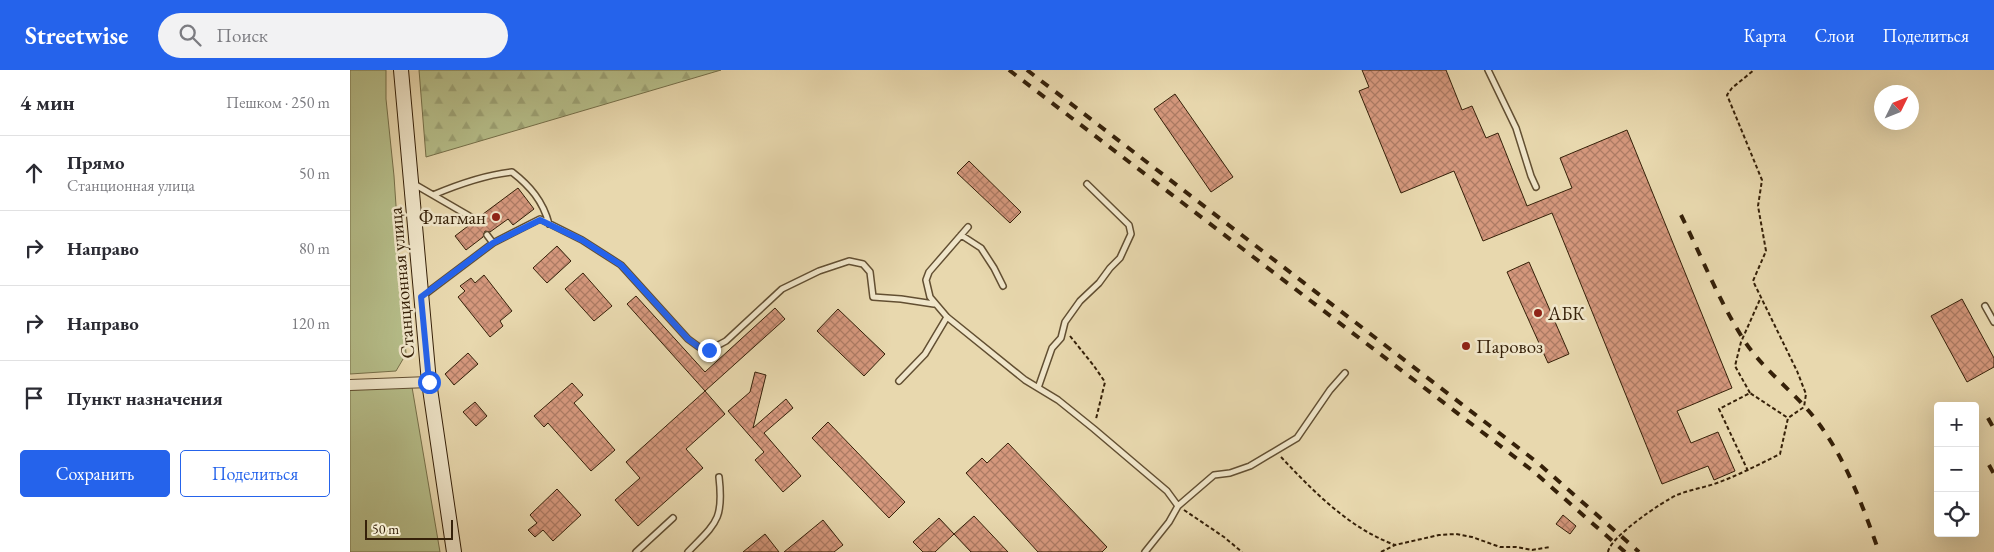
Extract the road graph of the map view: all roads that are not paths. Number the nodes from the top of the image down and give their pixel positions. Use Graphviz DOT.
graph roads {
  1 [pos="401,70"];
  2 [pos="1488,70"];
  3 [pos="411,182"];
  4 [pos="1087,184"];
  5 [pos="1536,187"];
  6 [pos="434,196"];
  7 [pos="476,220"];
  8 [pos="549,224"];
  9 [pos="968,227"];
  10 [pos="487,234"];
  11 [pos="961,235"];
  12 [pos="493,243"];
  13 [pos="1003,286"];
  14 [pos="421,297"];
  15 [pos="934,304"];
  16 [pos="1985,306"];
  17 [pos="947,317"];
  18 [pos="1994,322"];
  19 [pos="1345,373"];
  20 [pos="899,381"];
  21 [pos="429,382"];
  22 [pos="350,384"];
  23 [pos="1038,388"];
  24 [pos="719,478"];
  25 [pos="1178,506"];
  26 [pos="673,518"];
  27 [pos="454,552"];
  28 [pos="636,552"];
  29 [pos="688,552"];
  30 [pos="1146,552"];
  1 -- 3 [label="main road, Станционная улица"];
  2 -- 5 [label="lane"];
  3 -- 6 [label="lane"];
  3 -- 14 [label="main road, Станционная улица"];
  4 -- 23 [label="lane"];
  6 -- 7 [label="lane"];
  6 -- 8 [label="lane"];
  8 -- 12 [label="lane"];
  8 -- 15 [label="lane"];
  9 -- 11 [label="lane"];
  10 -- 12 [label="lane"];
  11 -- 13 [label="lane"];
  11 -- 15 [label="lane"];
  12 -- 14 [label="lane"];
  14 -- 21 [label="main road, Станционная улица"];
  15 -- 17 [label="lane"];
  16 -- 18 [label="lane"];
  17 -- 20 [label="lane"];
  17 -- 23 [label="lane"];
  19 -- 25 [label="lane"];
  21 -- 22 [label="street"];
  21 -- 27 [label="main road, Станционная улица"];
  23 -- 25 [label="lane"];
  24 -- 29 [label="lane"];
  25 -- 30 [label="lane"];
  26 -- 28 [label="lane"];
}
